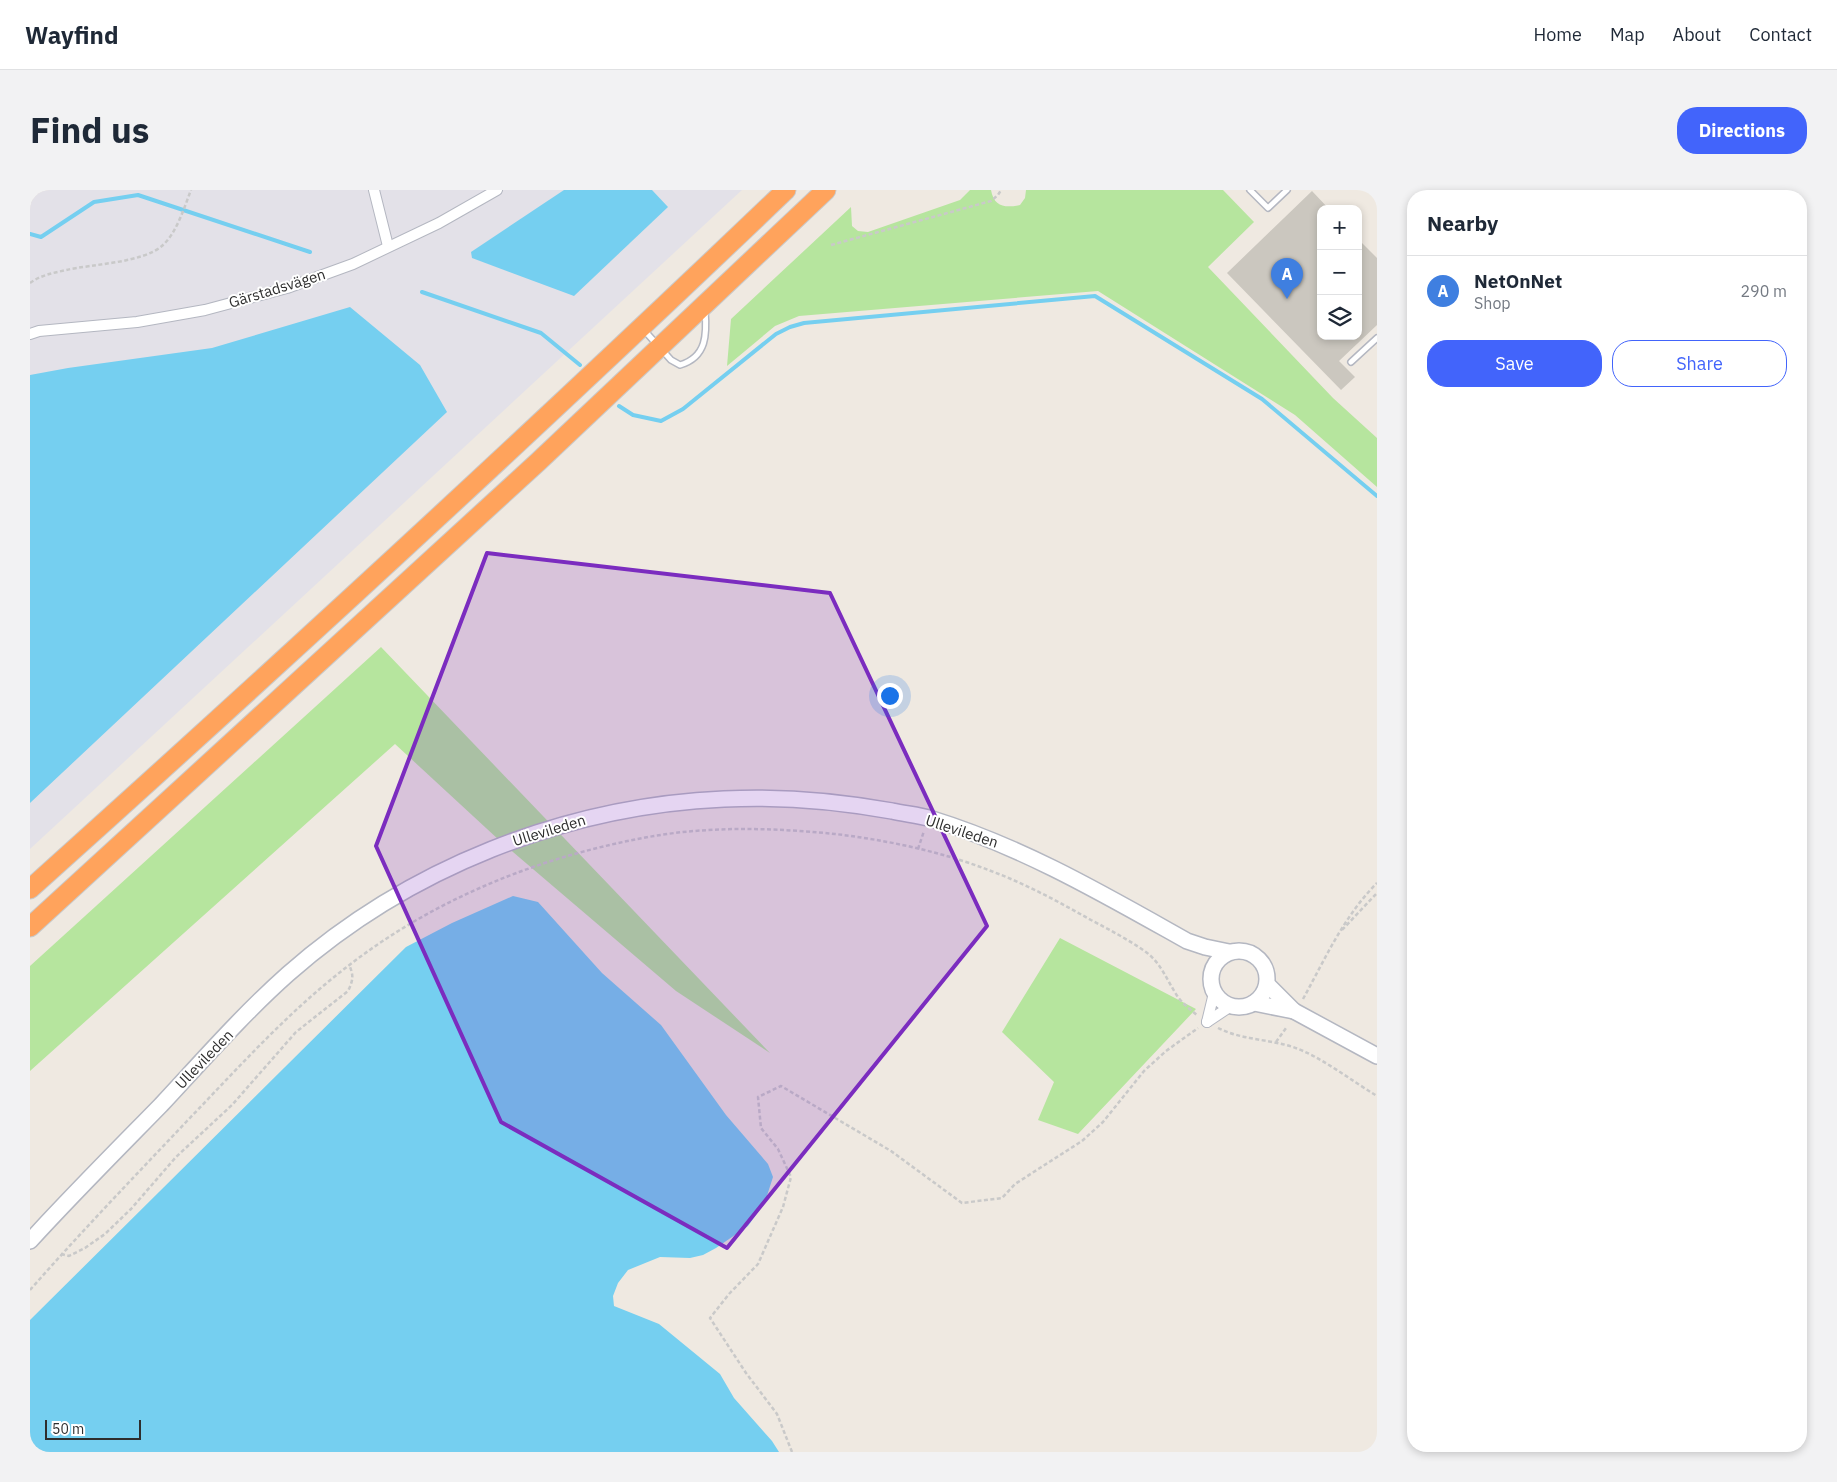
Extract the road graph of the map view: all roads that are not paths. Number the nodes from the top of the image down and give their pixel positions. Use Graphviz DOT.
graph roads {
  1 [pos="374,190"];
  2 [pos="497,190"];
  3 [pos="786,190"];
  4 [pos="826,190"];
  5 [pos="1250,190"];
  6 [pos="1287,190"];
  7 [pos="388,246"];
  8 [pos="704,305"];
  9 [pos="641,327"];
  10 [pos="33,331"];
  11 [pos="1377,338"];
  12 [pos="659,347"];
  13 [pos="1351,362"];
  14 [pos="30,889"];
  15 [pos="30,927"];
  16 [pos="1188,940"];
  17 [pos="1228,952"];
  18 [pos="1212,970"];
  19 [pos="1267,984"];
  20 [pos="1214,993"];
  21 [pos="1254,1003"];
  22 [pos="1231,1006"];
  23 [pos="1298,1006"];
  24 [pos="1377,1056"];
  25 [pos="30,1241"];
  1 -- 7 [label="street"];
  2 -- 7 [label="street, Gärstadsvägen"];
  3 -- 9 [label="highway"];
  4 -- 8 [label="highway"];
  5 -- 6 [label="lane"];
  7 -- 10 [label="street, Gärstadsvägen"];
  8 -- 12 [label="highway"];
  8 -- 12 [label="lane"];
  9 -- 12 [label="lane"];
  9 -- 14 [label="highway"];
  11 -- 13 [label="lane"];
  12 -- 15 [label="highway"];
  16 -- 17 [label="main road, Ullevileden"];
  16 -- 18 [label="main road, Ullevileden"];
  16 -- 25 [label="main road, Ullevileden"];
  17 -- 18 [label="main road"];
  17 -- 19 [label="main road"];
  18 -- 20 [label="main road"];
  19 -- 21 [label="main road"];
  19 -- 23 [label="main road"];
  20 -- 22 [label="main road"];
  20 -- 22 [label="street"];
  21 -- 22 [label="main road"];
  21 -- 23 [label="main road"];
  23 -- 24 [label="main road"];
}
